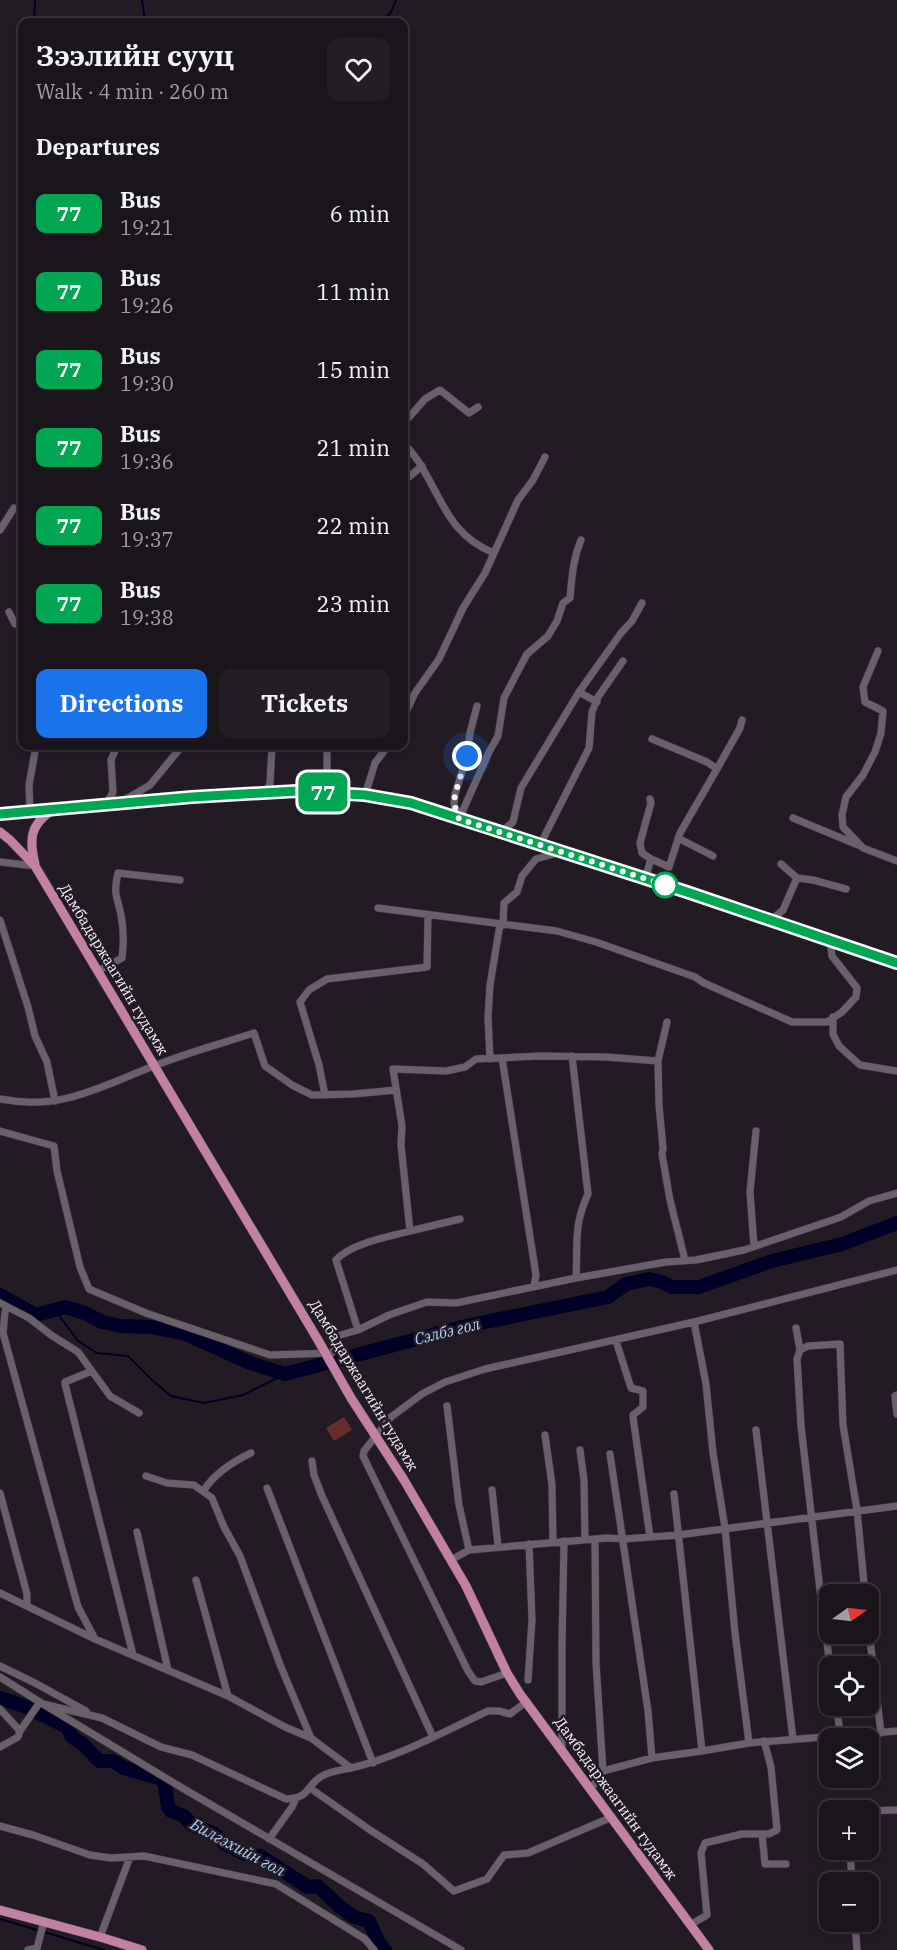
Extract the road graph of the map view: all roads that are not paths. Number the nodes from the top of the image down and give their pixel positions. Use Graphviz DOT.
graph roads {
  1 [pos="478,407"];
  2 [pos="408,418"];
  3 [pos="408,448"];
  4 [pos="545,457"];
  5 [pos="422,466"];
  6 [pos="408,478"];
  7 [pos="14,508"];
  8 [pos="0,530"];
  9 [pos="581,540"];
  10 [pos="494,553"];
  11 [pos="642,603"];
  12 [pos="9,612"];
  13 [pos="18,625"];
  14 [pos="878,651"];
  15 [pos="623,661"];
  16 [pos="579,692"];
  17 [pos="597,702"];
  18 [pos="477,706"];
  19 [pos="408,708"];
  20 [pos="742,720"];
  21 [pos="652,738"];
  22 [pos="35,750"];
  23 [pos="115,750"];
  24 [pos="179,750"];
  25 [pos="272,750"];
  26 [pos="327,750"];
  27 [pos="385,750"];
  28 [pos="717,770"];
  29 [pos="266,792"];
  30 [pos="327,793"];
  31 [pos="365,795"];
  32 [pos="650,799"];
  33 [pos="119,804"];
  34 [pos="106,805"];
  35 [pos="53,810"];
  36 [pos="30,812"];
  37 [pos="0,814"];
  38 [pos="793,818"];
  39 [pos="459,819"];
  40 [pos="0,832"];
  41 [pos="500,833"];
  42 [pos="678,838"];
  43 [pos="540,845"];
  44 [pos="863,848"];
  45 [pos="561,852"];
  46 [pos="713,856"];
  47 [pos="651,859"];
  48 [pos="897,861"];
  49 [pos="0,862"];
  50 [pos="781,864"];
  51 [pos="35,866"];
  52 [pos="797,878"];
  53 [pos="645,879"];
  54 [pos="180,880"];
  55 [pos="846,889"];
  56 [pos="378,908"];
  57 [pos="428,915"];
  58 [pos="0,920"];
  59 [pos="771,920"];
  60 [pos="502,925"];
  61 [pos="830,940"];
  62 [pos="897,963"];
  63 [pos="98,971"];
  64 [pos="833,1017"];
  65 [pos="667,1022"];
  66 [pos="572,1056"];
  67 [pos="502,1058"];
  68 [pos="490,1059"];
  69 [pos="658,1061"];
  70 [pos="153,1066"];
  71 [pos="897,1071"];
  72 [pos="396,1090"];
  73 [pos="325,1095"];
  74 [pos="0,1099"];
  75 [pos="55,1101"];
  76 [pos="0,1131"];
  77 [pos="756,1131"];
  78 [pos="897,1193"];
  79 [pos="460,1219"];
  80 [pos="410,1231"];
  81 [pos="754,1246"];
  82 [pos="685,1260"];
  83 [pos="897,1270"];
  84 [pos="576,1278"];
  85 [pos="534,1286"];
  86 [pos="0,1303"];
  87 [pos="7,1307"];
  88 [pos="694,1322"];
  89 [pos="796,1328"];
  90 [pos="358,1330"];
  91 [pos="616,1341"];
  92 [pos="800,1350"];
  93 [pos="92,1371"];
  94 [pos="897,1395"];
  95 [pos="447,1406"];
  96 [pos="139,1413"];
  97 [pos="897,1414"];
  98 [pos="756,1430"];
  99 [pos="376,1436"];
  100 [pos="545,1436"];
  101 [pos="580,1450"];
  102 [pos="251,1453"];
  103 [pos="610,1454"];
  104 [pos="312,1461"];
  105 [pos="146,1476"];
  106 [pos="267,1488"];
  107 [pos="204,1490"];
  108 [pos="492,1490"];
  109 [pos="0,1493"];
  110 [pos="674,1494"];
  111 [pos="897,1506"];
  112 [pos="857,1510"];
  113 [pos="812,1517"];
  114 [pos="767,1522"];
  115 [pos="725,1528"];
  116 [pos="137,1532"];
  117 [pos="678,1535"];
  118 [pos="650,1537"];
  119 [pos="585,1539"];
  120 [pos="596,1539"];
  121 [pos="624,1539"];
  122 [pos="564,1541"];
  123 [pos="553,1542"];
  124 [pos="529,1544"];
  125 [pos="498,1546"];
  126 [pos="469,1550"];
  127 [pos="451,1560"];
  128 [pos="196,1580"];
  129 [pos="865,1584"];
  130 [pos="0,1593"];
  131 [pos="27,1606"];
  132 [pos="95,1639"];
  133 [pos="871,1644"];
  134 [pos="133,1655"];
  135 [pos="829,1656"];
  136 [pos="0,1666"];
  137 [pos="168,1670"];
  138 [pos="507,1673"];
  139 [pos="0,1677"];
  140 [pos="528,1680"];
  141 [pos="228,1696"];
  142 [pos="526,1702"];
  143 [pos="40,1704"];
  144 [pos="0,1709"];
  145 [pos="94,1715"];
  146 [pos="20,1731"];
  147 [pos="897,1731"];
  148 [pos="879,1733"];
  149 [pos="882,1733"];
  150 [pos="433,1737"];
  151 [pos="311,1738"];
  152 [pos="819,1738"];
  153 [pos="793,1739"];
  154 [pos="764,1741"];
  155 [pos="749,1743"];
  156 [pos="0,1747"];
  157 [pos="562,1750"];
  158 [pos="702,1751"];
  159 [pos="652,1758"];
  160 [pos="373,1763"];
  161 [pos="351,1768"];
  162 [pos="603,1771"];
  163 [pos="310,1788"];
  164 [pos="591,1788"];
  165 [pos="296,1798"];
  166 [pos="897,1810"];
  167 [pos="879,1811"];
  168 [pos="612,1817"];
  169 [pos="0,1826"];
  170 [pos="762,1834"];
  171 [pos="269,1839"];
  172 [pos="130,1857"];
  173 [pos="786,1864"];
  174 [pos="0,1910"];
  175 [pos="690,1925"];
  176 [pos="43,1928"];
  177 [pos="856,1932"];
  178 [pos="100,1937"];
  179 [pos="117,1946"];
  180 [pos="28,1950"];
  181 [pos="141,1950"];
  182 [pos="374,1950"];
  183 [pos="460,1950"];
  184 [pos="709,1950"];
  185 [pos="857,1950"];
  1 -- 2 [label="street"];
  3 -- 5 [label="street"];
  4 -- 10 [label="street"];
  5 -- 6 [label="street"];
  5 -- 10 [label="street"];
  7 -- 8 [label="street"];
  9 -- 39 [label="street"];
  10 -- 19 [label="street"];
  11 -- 16 [label="street"];
  12 -- 13 [label="street"];
  14 -- 44 [label="street"];
  15 -- 17 [label="street"];
  16 -- 17 [label="street"];
  16 -- 41 [label="street"];
  17 -- 43 [label="street"];
  18 -- 39 [label="street"];
  20 -- 28 [label="street"];
  21 -- 28 [label="street"];
  22 -- 36 [label="street"];
  23 -- 34 [label="street"];
  24 -- 33 [label="street"];
  25 -- 29 [label="street"];
  26 -- 30 [label="street"];
  27 -- 31 [label="street"];
  28 -- 42 [label="street"];
  29 -- 30 [label="main road"];
  29 -- 33 [label="main road"];
  30 -- 31 [label="main road"];
  31 -- 39 [label="main road"];
  32 -- 47 [label="street"];
  33 -- 34 [label="main road"];
  34 -- 35 [label="main road"];
  35 -- 36 [label="main road"];
  35 -- 51 [label="main road"];
  36 -- 37 [label="main road"];
  38 -- 44 [label="street"];
  39 -- 41 [label="main road"];
  40 -- 51 [label="main road, Дамбадаржаагийн гудамж"];
  41 -- 43 [label="main road"];
  42 -- 46 [label="street"];
  42 -- 47 [label="street"];
  43 -- 45 [label="main road"];
  44 -- 48 [label="street"];
  45 -- 53 [label="main road"];
  45 -- 60 [label="street"];
  47 -- 53 [label="street"];
  49 -- 51 [label="street"];
  50 -- 52 [label="street"];
  51 -- 63 [label="main road, Дамбадаржаагийн гудамж"];
  52 -- 55 [label="street"];
  52 -- 59 [label="street"];
  53 -- 59 [label="main road"];
  54 -- 63 [label="street"];
  56 -- 57 [label="street"];
  57 -- 60 [label="street"];
  57 -- 73 [label="street"];
  58 -- 75 [label="street"];
  59 -- 61 [label="main road"];
  60 -- 64 [label="street"];
  60 -- 68 [label="street"];
  61 -- 62 [label="main road"];
  61 -- 64 [label="street"];
  63 -- 70 [label="main road, Дамбадаржаагийн гудамж"];
  64 -- 71 [label="street"];
  65 -- 69 [label="street"];
  66 -- 67 [label="street"];
  66 -- 69 [label="street"];
  66 -- 84 [label="street"];
  67 -- 68 [label="street"];
  67 -- 85 [label="street"];
  68 -- 72 [label="street"];
  69 -- 82 [label="street"];
  70 -- 73 [label="street"];
  70 -- 75 [label="street"];
  70 -- 99 [label="main road, Дамбадаржаагийн гудамж, bridge"];
  72 -- 73 [label="street"];
  72 -- 80 [label="street"];
  74 -- 75 [label="street"];
  76 -- 90 [label="street"];
  77 -- 81 [label="street"];
  78 -- 81 [label="street"];
  79 -- 80 [label="street"];
  80 -- 90 [label="street"];
  81 -- 82 [label="street"];
  82 -- 84 [label="street"];
  83 -- 88 [label="street"];
  84 -- 85 [label="street"];
  85 -- 90 [label="street"];
  86 -- 87 [label="street"];
  87 -- 93 [label="street"];
  87 -- 132 [label="street"];
  88 -- 91 [label="street"];
  88 -- 115 [label="street"];
  89 -- 92 [label="street"];
  91 -- 99 [label="street"];
  91 -- 118 [label="street"];
  92 -- 112 [label="street"];
  92 -- 113 [label="street"];
  93 -- 96 [label="street"];
  93 -- 134 [label="street"];
  94 -- 97 [label="street"];
  95 -- 126 [label="street"];
  98 -- 114 [label="street"];
  99 -- 127 [label="main road, Дамбадаржаагийн гудамж"];
  99 -- 138 [label="street"];
  100 -- 123 [label="street"];
  101 -- 119 [label="street"];
  102 -- 107 [label="street"];
  103 -- 121 [label="street"];
  104 -- 150 [label="street"];
  105 -- 107 [label="street"];
  106 -- 160 [label="street"];
  107 -- 151 [label="street"];
  108 -- 125 [label="street"];
  109 -- 131 [label="street"];
  110 -- 117 [label="street"];
  111 -- 112 [label="street"];
  112 -- 113 [label="street"];
  112 -- 129 [label="street"];
  113 -- 114 [label="street"];
  113 -- 135 [label="street"];
  114 -- 115 [label="street"];
  114 -- 153 [label="street"];
  115 -- 117 [label="street"];
  115 -- 155 [label="street"];
  116 -- 137 [label="street"];
  117 -- 118 [label="street"];
  117 -- 158 [label="street"];
  118 -- 121 [label="street"];
  119 -- 120 [label="street"];
  119 -- 122 [label="street"];
  120 -- 121 [label="street"];
  120 -- 162 [label="street"];
  121 -- 159 [label="street"];
  122 -- 123 [label="street"];
  122 -- 157 [label="street"];
  123 -- 124 [label="street"];
  124 -- 125 [label="street"];
  124 -- 140 [label="street"];
  125 -- 126 [label="street"];
  126 -- 127 [label="street"];
  127 -- 138 [label="main road, Дамбадаржаагийн гудамж"];
  128 -- 141 [label="street"];
  130 -- 131 [label="street"];
  131 -- 132 [label="street"];
  132 -- 134 [label="street"];
  133 -- 149 [label="street"];
  134 -- 137 [label="street"];
  136 -- 145 [label="street"];
  137 -- 141 [label="street"];
  138 -- 142 [label="main road, Дамбадаржаагийн гудамж"];
  139 -- 143 [label="street"];
  141 -- 151 [label="street"];
  142 -- 150 [label="street"];
  142 -- 157 [label="main road, Дамбадаржаагийн гудамж"];
  143 -- 145 [label="street"];
  143 -- 146 [label="street"];
  143 -- 171 [label="street"];
  144 -- 146 [label="street"];
  145 -- 165 [label="street"];
  146 -- 156 [label="street"];
  147 -- 149 [label="street"];
  148 -- 149 [label="street"];
  150 -- 160 [label="street"];
  151 -- 161 [label="street"];
  152 -- 153 [label="street"];
  153 -- 154 [label="street"];
  154 -- 155 [label="street"];
  154 -- 170 [label="street"];
  155 -- 158 [label="street"];
  157 -- 164 [label="main road, Дамбадаржаагийн гудамж"];
  158 -- 159 [label="street"];
  159 -- 162 [label="street"];
  160 -- 161 [label="street"];
  161 -- 163 [label="street"];
  162 -- 164 [label="street"];
  163 -- 165 [label="street"];
  163 -- 168 [label="street"];
  164 -- 168 [label="main road, Дамбадаржаагийн гудамж"];
  165 -- 171 [label="street"];
  166 -- 167 [label="street"];
  168 -- 175 [label="main road, Дамбадаржаагийн гудамж"];
  169 -- 172 [label="street"];
  170 -- 173 [label="street"];
  170 -- 175 [label="street"];
  171 -- 183 [label="street"];
  172 -- 178 [label="street"];
  172 -- 182 [label="street"];
  174 -- 176 [label="main road"];
  175 -- 184 [label="main road, Дамбадаржаагийн гудамж"];
  176 -- 178 [label="main road"];
  176 -- 180 [label="street"];
  177 -- 185 [label="street"];
  178 -- 179 [label="main road"];
  179 -- 181 [label="main road"];
}
